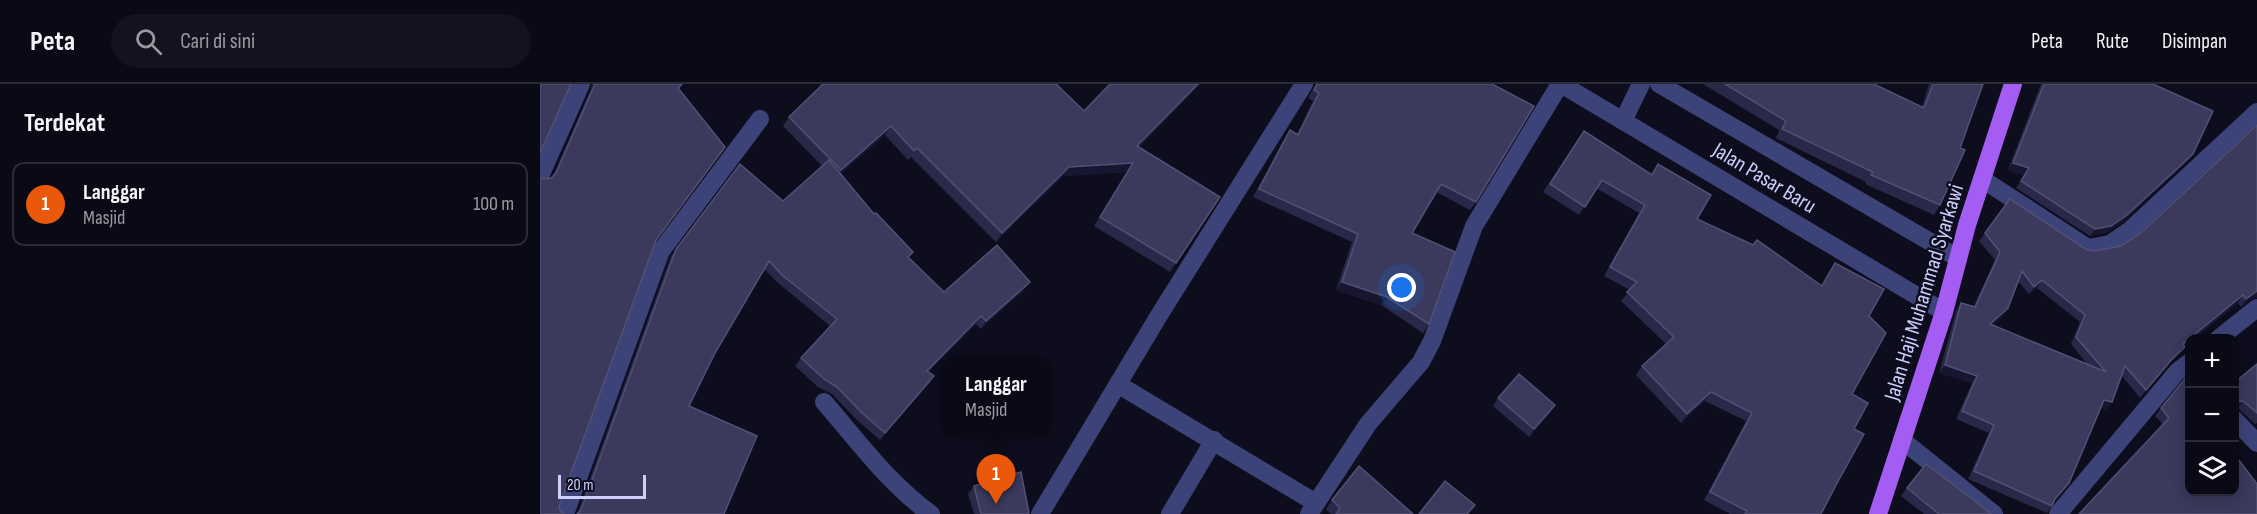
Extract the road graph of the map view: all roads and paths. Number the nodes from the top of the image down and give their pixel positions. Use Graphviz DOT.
graph roads {
  1 [pos="1304,84"];
  2 [pos="1561,84"];
  3 [pos="1641,84"];
  4 [pos="1659,84"];
  5 [pos="2013,84"];
  6 [pos="577,85"];
  7 [pos="2257,112"];
  8 [pos="760,119"];
  9 [pos="1623,121"];
  10 [pos="540,176"];
  11 [pos="1982,179"];
  12 [pos="1958,258"];
  13 [pos="2257,308"];
  14 [pos="1944,312"];
  15 [pos="2224,334"];
  16 [pos="2185,369"];
  17 [pos="1119,386"];
  18 [pos="824,402"];
  19 [pos="2239,424"];
  20 [pos="1214,440"];
  21 [pos="1902,440"];
  22 [pos="2257,443"];
  23 [pos="1312,509"];
  24 [pos="565,514"];
  25 [pos="931,514"];
  26 [pos="1040,514"];
  27 [pos="1170,514"];
  28 [pos="1878,514"];
  29 [pos="1994,514"];
  30 [pos="2058,514"];
  1 -- 17 [label="street"];
  2 -- 9 [label="street, Jalan Pasar Baru"];
  2 -- 23 [label="street"];
  3 -- 9 [label="street"];
  4 -- 12 [label="street, Jalan Pasar Baru"];
  5 -- 11 [label="main road, Jalan Haji Muhammad Syarkawi"];
  6 -- 10 [label="street"];
  7 -- 11 [label="street"];
  8 -- 24 [label="street"];
  9 -- 14 [label="street, Jalan Pasar Baru"];
  11 -- 12 [label="main road, Jalan Haji Muhammad Syarkawi"];
  12 -- 14 [label="main road, Jalan Haji Muhammad Syarkawi"];
  13 -- 15 [label="street"];
  14 -- 21 [label="main road, Jalan Haji Muhammad Syarkawi"];
  16 -- 30 [label="street"];
  17 -- 20 [label="street"];
  17 -- 26 [label="street"];
  18 -- 25 [label="street"];
  19 -- 22 [label="street"];
  20 -- 23 [label="street"];
  20 -- 27 [label="street"];
  21 -- 28 [label="main road, Jalan Haji Muhammad Syarkawi"];
  21 -- 29 [label="street"];
}
